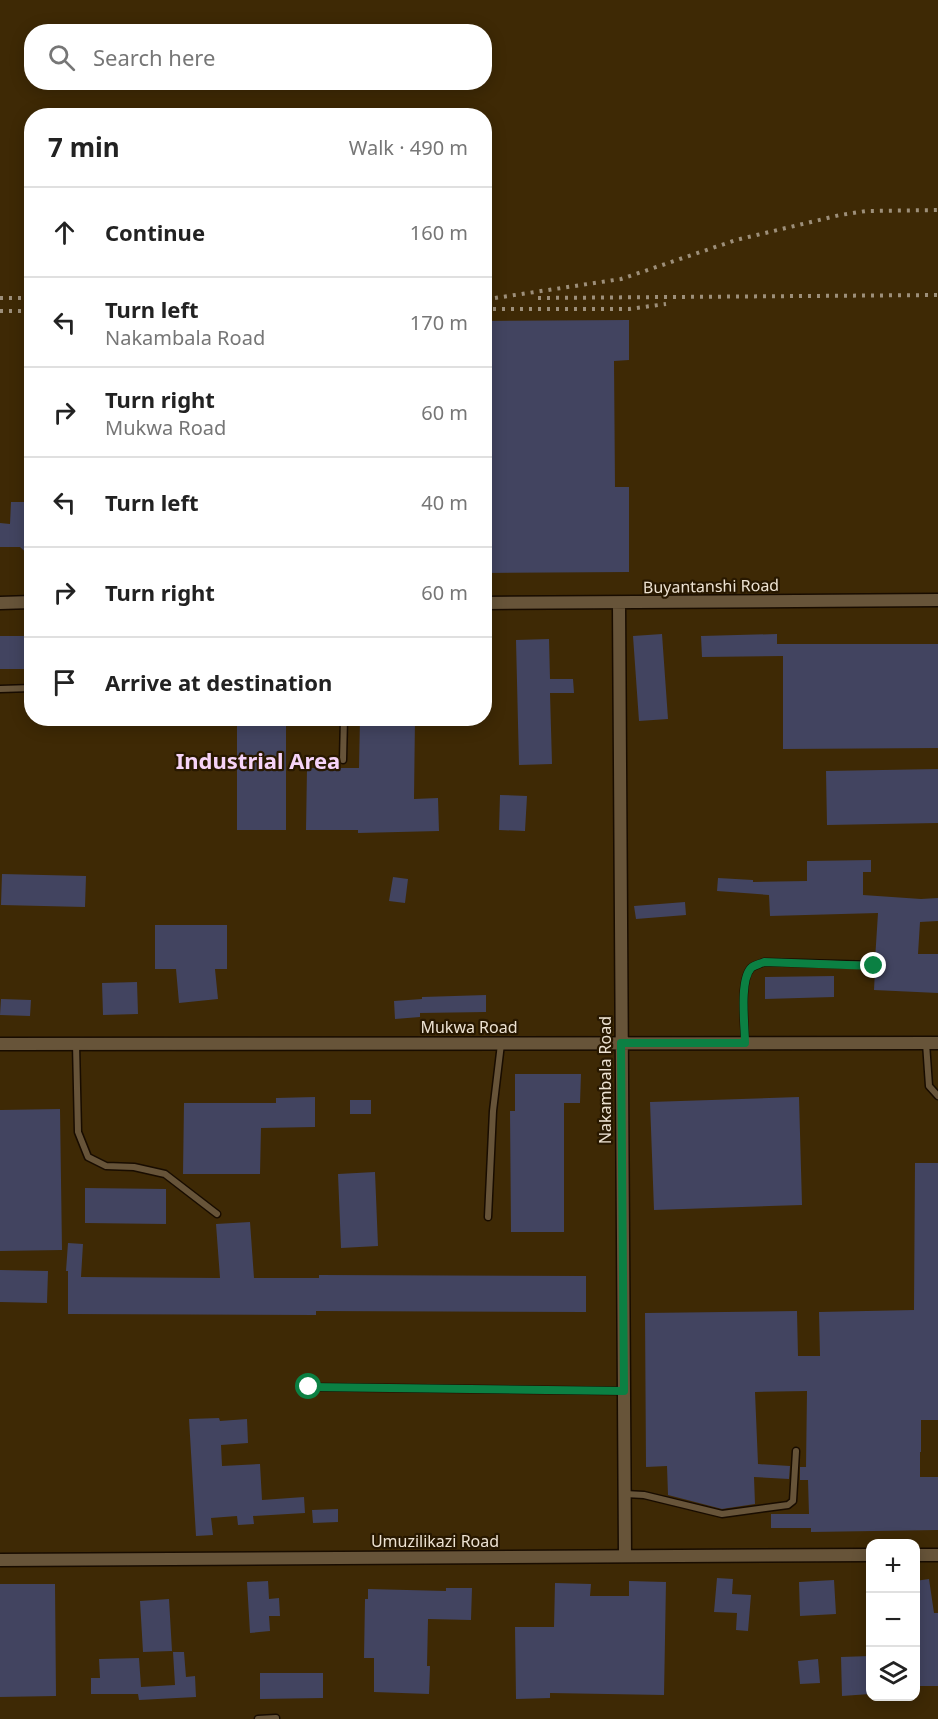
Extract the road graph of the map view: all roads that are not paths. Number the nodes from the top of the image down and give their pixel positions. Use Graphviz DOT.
graph roads {
  1 [pos="938,600"];
  2 [pos="24,602"];
  3 [pos="0,603"];
  4 [pos="492,603"];
  5 [pos="619,604"];
  6 [pos="24,688"];
  7 [pos="0,689"];
  8 [pos="344,726"];
  9 [pos="343,760"];
  10 [pos="874,966"];
  11 [pos="501,1043"];
  12 [pos="621,1043"];
  13 [pos="745,1043"];
  14 [pos="932,1043"];
  15 [pos="0,1044"];
  16 [pos="76,1044"];
  17 [pos="938,1095"];
  18 [pos="217,1214"];
  19 [pos="488,1216"];
  20 [pos="309,1387"];
  21 [pos="624,1391"];
  22 [pos="796,1451"];
  23 [pos="625,1494"];
  24 [pos="866,1555"];
  25 [pos="920,1555"];
  26 [pos="938,1555"];
  27 [pos="625,1556"];
  28 [pos="0,1560"];
  29 [pos="276,1718"];
  30 [pos="258,1719"];
  1 -- 5 [label="street, Buyantanshi Road"];
  2 -- 3 [label="street"];
  4 -- 5 [label="street, Buyantanshi Road"];
  5 -- 12 [label="street, Nakambala Road"];
  6 -- 7 [label="lane"];
  8 -- 9 [label="lane"];
  10 -- 13 [label="lane"];
  11 -- 12 [label="street, Mukwa Road"];
  11 -- 16 [label="street, Mukwa Road"];
  11 -- 19 [label="lane"];
  12 -- 13 [label="street, Mukwa Road"];
  12 -- 21 [label="street, Nakambala Road"];
  13 -- 14 [label="street, Mukwa Road"];
  14 -- 17 [label="lane"];
  15 -- 16 [label="street, Mukwa Road"];
  16 -- 18 [label="lane"];
  20 -- 21 [label="lane"];
  21 -- 23 [label="street, Nakambala Road"];
  22 -- 23 [label="lane"];
  23 -- 27 [label="street, Nakambala Road"];
  24 -- 27 [label="street, Umuzilikazi Road"];
  25 -- 26 [label="street"];
  27 -- 28 [label="street, Umuzilikazi Road"];
  29 -- 30 [label="lane"];
}
